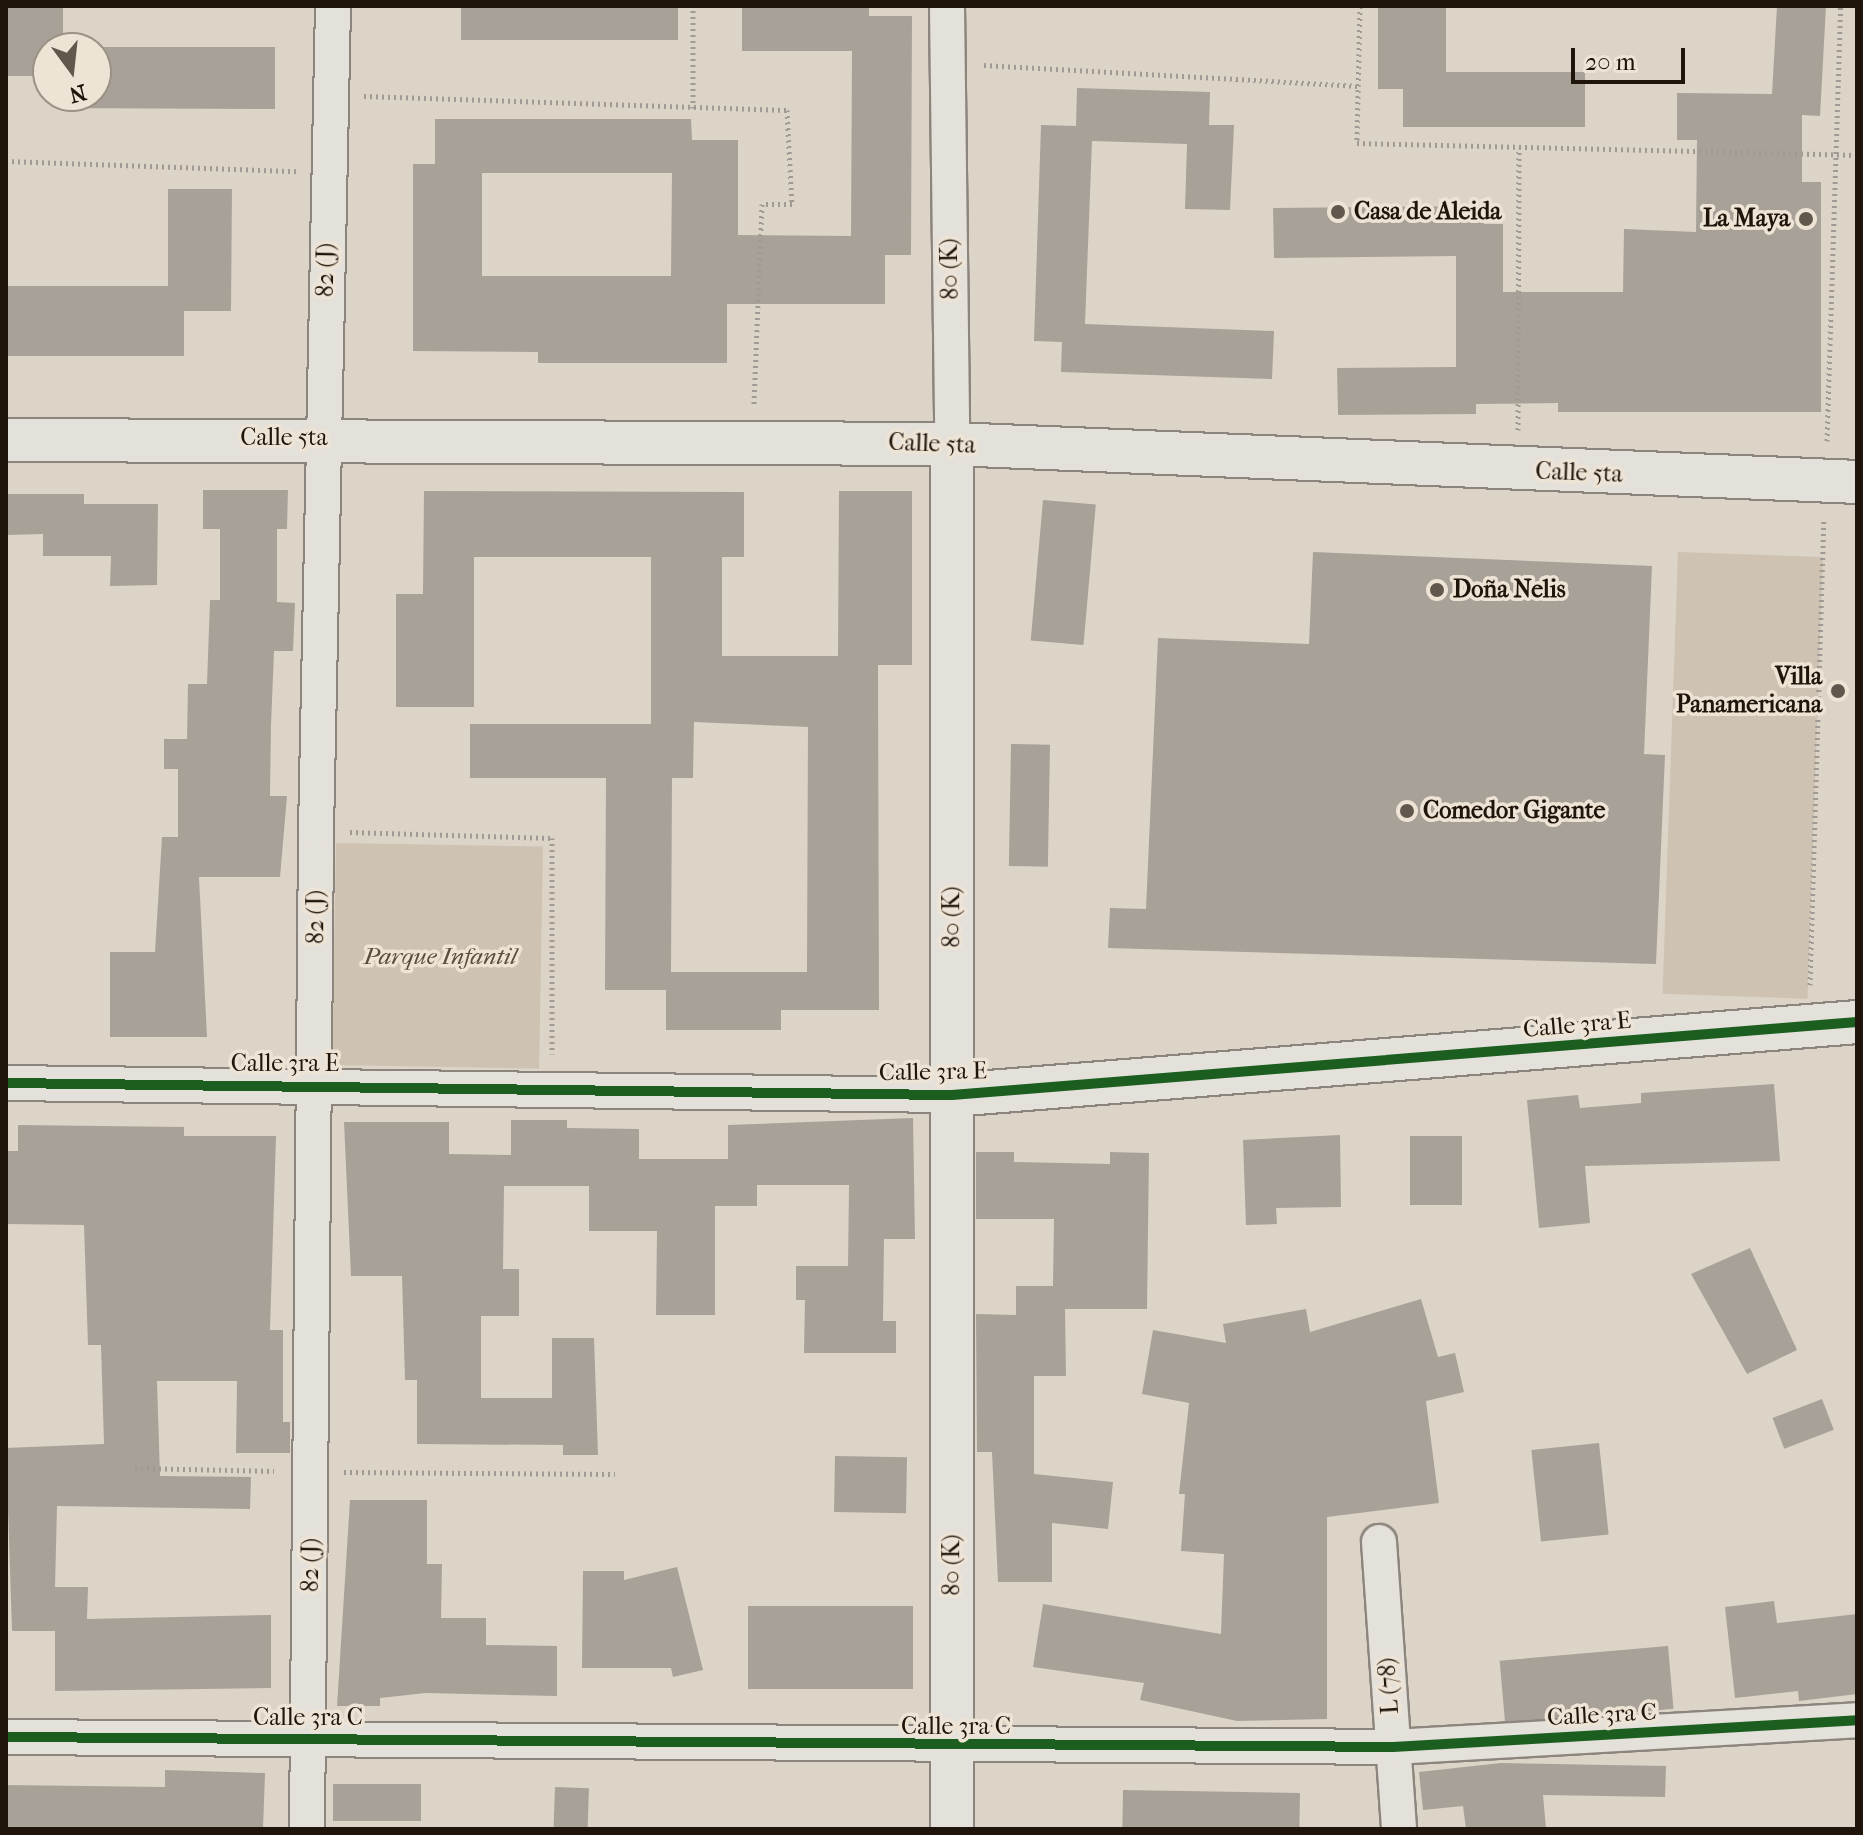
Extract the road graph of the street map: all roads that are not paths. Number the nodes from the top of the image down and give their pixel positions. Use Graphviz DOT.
graph roads {
  1 [pos="333,6"];
  2 [pos="947,6"];
  3 [pos="324,438"];
  4 [pos="6,440"];
  5 [pos="952,444"];
  6 [pos="1857,482"];
  7 [pos="1857,1022"];
  8 [pos="6,1083"];
  9 [pos="316,1083"];
  10 [pos="952,1095"];
  11 [pos="1379,1542"];
  12 [pos="1857,1720"];
  13 [pos="6,1737"];
  14 [pos="307,1737"];
  15 [pos="952,1747"];
  16 [pos="1393,1747"];
  17 [pos="307,1829"];
  18 [pos="952,1829"];
  19 [pos="1399,1829"];
  1 -- 3 [label="street, 82 (J)"];
  2 -- 5 [label="street, 80 (K)"];
  3 -- 4 [label="street, Calle 5ta"];
  3 -- 5 [label="street, Calle 5ta"];
  3 -- 9 [label="street, 82 (J)"];
  5 -- 6 [label="street, Calle 5ta"];
  5 -- 10 [label="street, 80 (K)"];
  7 -- 10 [label="street, Calle 3ra E"];
  8 -- 9 [label="street, Calle 3ra E"];
  9 -- 10 [label="street, Calle 3ra E"];
  9 -- 14 [label="street, 82 (J)"];
  10 -- 15 [label="street, 80 (K)"];
  11 -- 16 [label="street, L (78)"];
  12 -- 16 [label="street, Calle 3ra C"];
  13 -- 14 [label="street, Calle 3ra C"];
  14 -- 15 [label="street, Calle 3ra C"];
  14 -- 17 [label="street, 82 (J)"];
  15 -- 16 [label="street, Calle 3ra C"];
  15 -- 18 [label="street, 80 (K)"];
  16 -- 19 [label="street, L (78)"];
}
